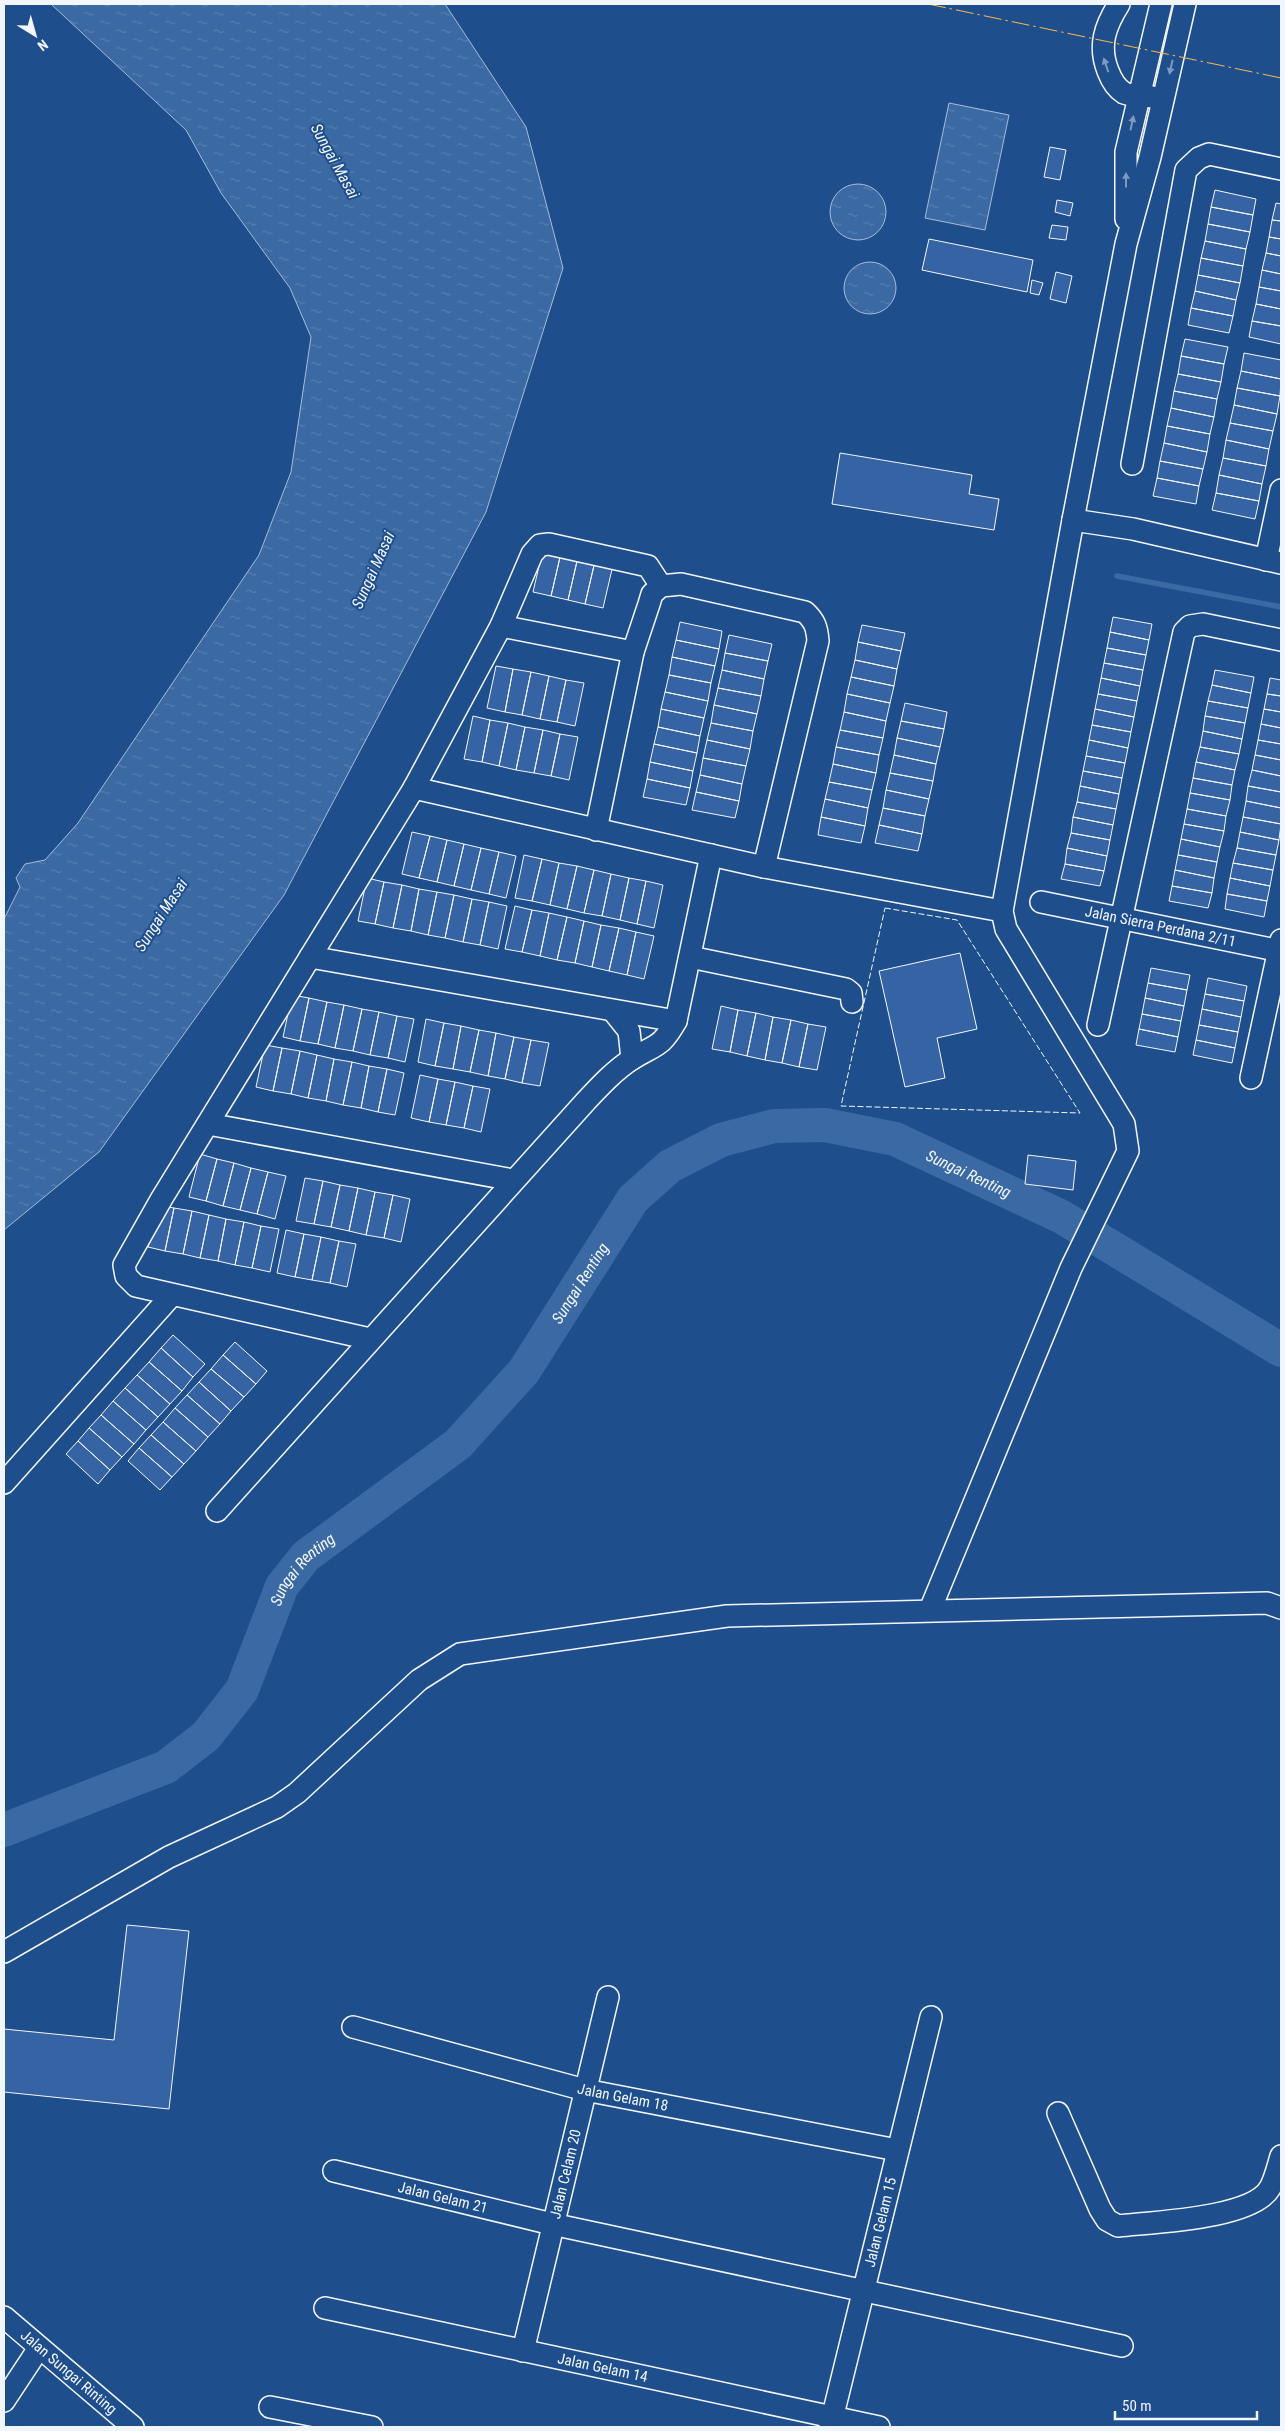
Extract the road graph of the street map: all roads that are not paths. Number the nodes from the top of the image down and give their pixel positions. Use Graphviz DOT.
graph roads {
  1 [pos="1119,4"];
  2 [pos="1161,4"];
  3 [pos="1185,4"];
  4 [pos="1138,95"];
  5 [pos="1164,98"];
  6 [pos="1281,169"];
  7 [pos="1126,244"];
  8 [pos="1132,464"];
  9 [pos="1281,490"];
  10 [pos="1072,520"];
  11 [pos="1274,562"];
  12 [pos="661,586"];
  13 [pos="501,626"];
  14 [pos="1281,640"];
  15 [pos="633,652"];
  16 [pos="414,788"];
  17 [pos="596,830"];
  18 [pos="711,855"];
  19 [pos="764,868"];
  20 [pos="1041,902"];
  21 [pos="1002,912"];
  22 [pos="1121,918"];
  23 [pos="1280,948"];
  24 [pos="310,957"];
  25 [pos="690,957"];
  26 [pos="852,1002"];
  27 [pos="614,1011"];
  28 [pos="676,1021"];
  29 [pos="1098,1025"];
  30 [pos="632,1058"];
  31 [pos="1251,1078"];
  32 [pos="208,1124"];
  33 [pos="513,1180"];
  34 [pos="171,1296"];
  35 [pos="370,1339"];
  36 [pos="4,1483"];
  37 [pos="217,1511"];
  38 [pos="1281,1608"];
  39 [pos="930,1610"];
  40 [pos="4,1952"];
  41 [pos="608,1997"];
  42 [pos="931,2016"];
  43 [pos="353,2027"];
  44 [pos="585,2090"];
  45 [pos="1058,2113"];
  46 [pos="897,2150"];
  47 [pos="1280,2161"];
  48 [pos="334,2171"];
  49 [pos="552,2224"];
  50 [pos="863,2289"];
  51 [pos="326,2308"];
  52 [pos="4,2317"];
  53 [pos="1122,2346"];
  54 [pos="39,2348"];
  55 [pos="523,2351"];
  56 [pos="4,2401"];
  57 [pos="270,2407"];
  58 [pos="831,2422"];
  59 [pos="133,2427"];
  60 [pos="372,2427"];
  61 [pos="879,2427"];
  4 -- 1 [label="street, one-way"];
  2 -- 4 [label="street"];
  3 -- 5 [label="street, one-way"];
  4 -- 5 [label="street"];
  7 -- 4 [label="street, one-way"];
  5 -- 7 [label="street"];
  6 -- 8 [label="street"];
  7 -- 10 [label="street"];
  9 -- 11 [label="street"];
  10 -- 11 [label="street"];
  10 -- 21 [label="street"];
  12 -- 13 [label="street"];
  12 -- 15 [label="street"];
  12 -- 19 [label="street"];
  13 -- 15 [label="street"];
  13 -- 16 [label="street"];
  14 -- 22 [label="street"];
  15 -- 17 [label="street"];
  16 -- 17 [label="street"];
  16 -- 24 [label="street"];
  17 -- 18 [label="street"];
  18 -- 19 [label="street"];
  18 -- 25 [label="street"];
  19 -- 21 [label="street"];
  20 -- 22 [label="street, Jalan Sierra Perdana 2/11"];
  21 -- 39 [label="street"];
  22 -- 23 [label="street, Jalan Sierra Perdana 2/11"];
  22 -- 29 [label="street"];
  23 -- 31 [label="street"];
  24 -- 27 [label="street"];
  24 -- 32 [label="street"];
  25 -- 26 [label="street"];
  25 -- 28 [label="street"];
  27 -- 28 [label="street"];
  27 -- 30 [label="street"];
  28 -- 30 [label="street"];
  30 -- 33 [label="street"];
  32 -- 33 [label="street"];
  32 -- 34 [label="street"];
  33 -- 35 [label="street"];
  34 -- 35 [label="street"];
  34 -- 36 [label="street"];
  35 -- 37 [label="street"];
  38 -- 39 [label="street"];
  39 -- 40 [label="street"];
  41 -- 44 [label="street, Jalan Celam 20"];
  42 -- 46 [label="street, Jalan Gelam 15"];
  43 -- 44 [label="street, Jalan Gelam 18"];
  44 -- 46 [label="street, Jalan Gelam 18"];
  44 -- 49 [label="street, Jalan Celam 20"];
  45 -- 47 [label="street"];
  46 -- 50 [label="street, Jalan Gelam 15"];
  48 -- 49 [label="street, Jalan Gelam 21"];
  49 -- 50 [label="street, Jalan Gelam 21"];
  49 -- 55 [label="street, Jalan Celam 20"];
  50 -- 53 [label="street, Jalan Gelam 21"];
  50 -- 58 [label="street, Jalan Gelam 15"];
  51 -- 55 [label="street, Jalan Gelam 14"];
  52 -- 54 [label="street, Jalan Sungai Rinting"];
  54 -- 56 [label="street"];
  54 -- 59 [label="street, Jalan Sungai Rinting"];
  55 -- 58 [label="street, Jalan Gelam 14"];
  57 -- 60 [label="street"];
  58 -- 61 [label="street, Jalan Gelam 14"];
}
